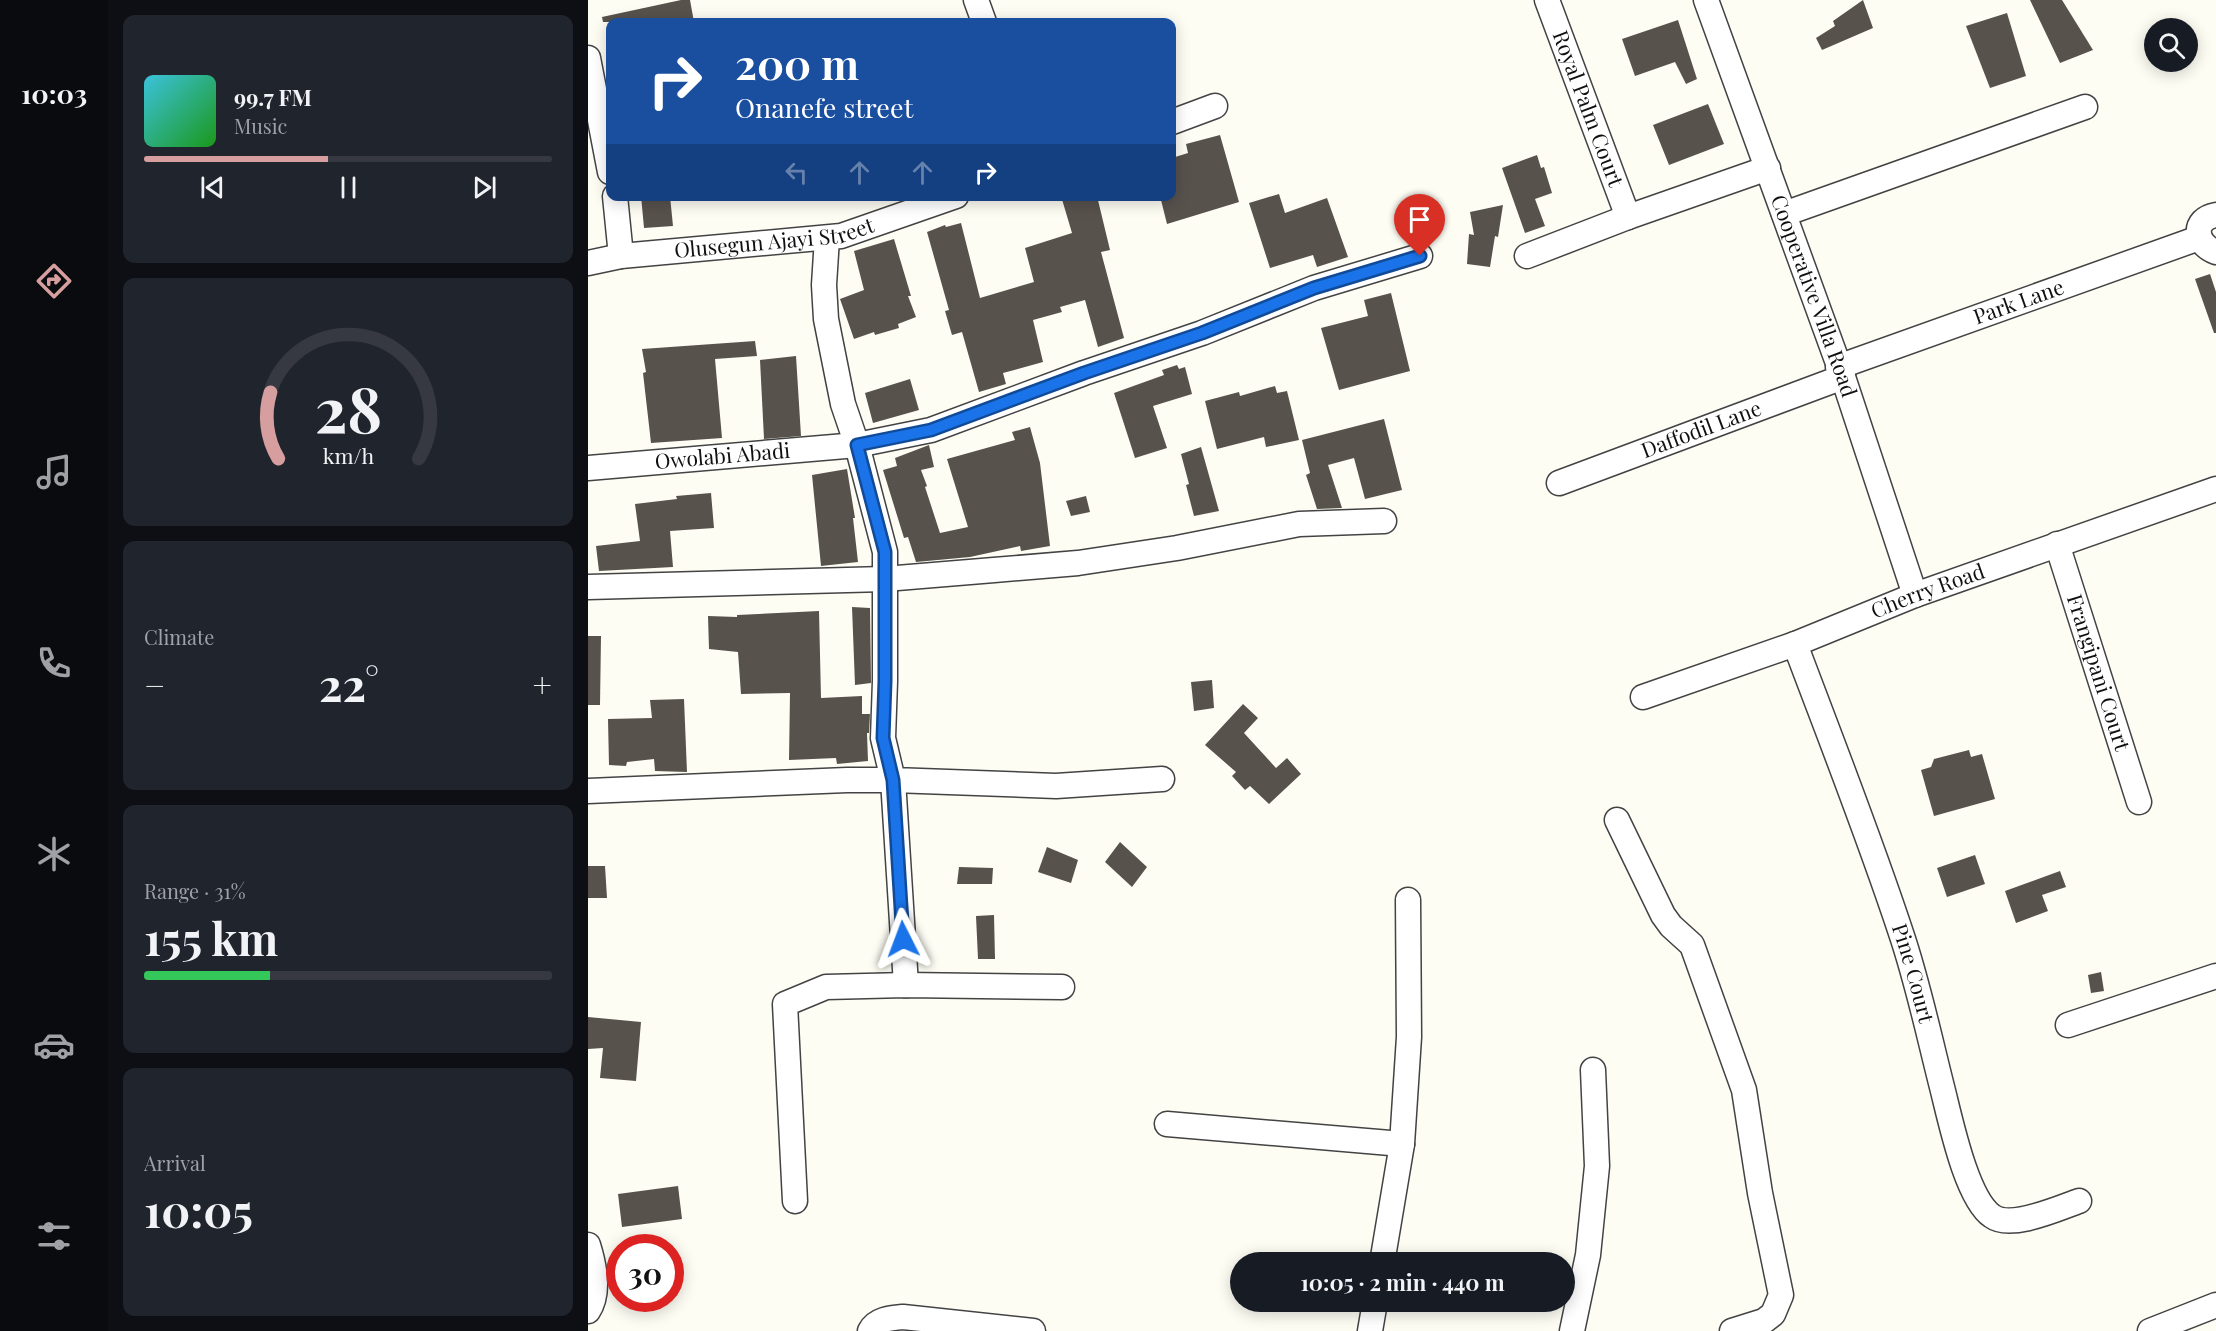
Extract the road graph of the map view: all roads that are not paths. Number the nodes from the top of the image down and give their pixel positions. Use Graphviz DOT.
graph roads {
  1 [pos="976,0"];
  2 [pos="1547,0"];
  3 [pos="1706,0"];
  4 [pos="983,18"];
  5 [pos="588,58"];
  6 [pos="1215,106"];
  7 [pos="2085,107"];
  8 [pos="1176,121"];
  9 [pos="606,151"];
  10 [pos="1768,168"];
  11 [pos="616,201"];
  12 [pos="942,201"];
  13 [pos="1784,214"];
  14 [pos="2216,215"];
  15 [pos="1628,217"];
  16 [pos="827,238"];
  17 [pos="2208,245"];
  18 [pos="621,256"];
  19 [pos="1420,256"];
  20 [pos="1527,256"];
  21 [pos="588,263"];
  22 [pos="1841,372"];
  23 [pos="857,445"];
  24 [pos="588,468"];
  25 [pos="1559,483"];
  26 [pos="2216,489"];
  27 [pos="1384,521"];
  28 [pos="2057,544"];
  29 [pos="885,579"];
  30 [pos="588,587"];
  31 [pos="1915,596"];
  32 [pos="1795,644"];
  33 [pos="1643,697"];
  34 [pos="1162,779"];
  35 [pos="893,780"];
  36 [pos="588,791"];
  37 [pos="2139,802"];
  38 [pos="1617,820"];
  39 [pos="1408,900"];
  40 [pos="2216,976"];
  41 [pos="906,985"];
  42 [pos="1062,987"];
  43 [pos="2068,1025"];
  44 [pos="1593,1070"];
  45 [pos="1167,1124"];
  46 [pos="1402,1144"];
  47 [pos="795,1201"];
  48 [pos="2079,1201"];
  49 [pos="588,1245"];
  50 [pos="1384,1252"];
  51 [pos="2216,1305"];
  52 [pos="588,1311"];
  53 [pos="1373,1312"];
  54 [pos="870,1331"];
  55 [pos="1034,1331"];
  56 [pos="1370,1331"];
  57 [pos="1572,1331"];
  58 [pos="1732,1331"];
  59 [pos="2150,1331"];
  1 -- 4 [label="street"];
  2 -- 15 [label="street, Royal Palm Court"];
  3 -- 10 [label="street, Cooperative Villa Road"];
  5 -- 9 [label="street"];
  6 -- 8 [label="street"];
  7 -- 13 [label="street"];
  10 -- 13 [label="street, Cooperative Villa Road"];
  10 -- 15 [label="street"];
  11 -- 18 [label="street"];
  12 -- 16 [label="street, Olusegun Ajayi Street"];
  13 -- 22 [label="street, Cooperative Villa Road"];
  14 -- 17 [label="street"];
  15 -- 20 [label="street"];
  16 -- 18 [label="street, Olusegun Ajayi Street"];
  16 -- 23 [label="street"];
  17 -- 22 [label="street, Park Lane"];
  18 -- 21 [label="street, Olusegun Ajayi Street"];
  19 -- 23 [label="street, Owolabi Abadi"];
  22 -- 25 [label="street, Daffodil Lane"];
  22 -- 31 [label="street, Cooperative Villa Road"];
  23 -- 24 [label="street, Owolabi Abadi"];
  23 -- 29 [label="street"];
  26 -- 28 [label="street, Cherry Road"];
  27 -- 29 [label="street"];
  28 -- 31 [label="street, Cherry Road"];
  28 -- 37 [label="street, Frangipani Court"];
  29 -- 30 [label="street"];
  29 -- 35 [label="street"];
  31 -- 32 [label="street, Cherry Road"];
  32 -- 33 [label="street, Cherry Road"];
  32 -- 48 [label="street, Pine Court"];
  34 -- 35 [label="street"];
  35 -- 36 [label="street"];
  35 -- 41 [label="street"];
  38 -- 58 [label="street"];
  39 -- 46 [label="street"];
  40 -- 43 [label="street"];
  41 -- 42 [label="street"];
  41 -- 47 [label="street"];
  44 -- 57 [label="street"];
  45 -- 46 [label="street"];
  46 -- 50 [label="street"];
  49 -- 52 [label="street"];
  51 -- 59 [label="street"];
  53 -- 56 [label="street"];
  54 -- 55 [label="street"];
}
